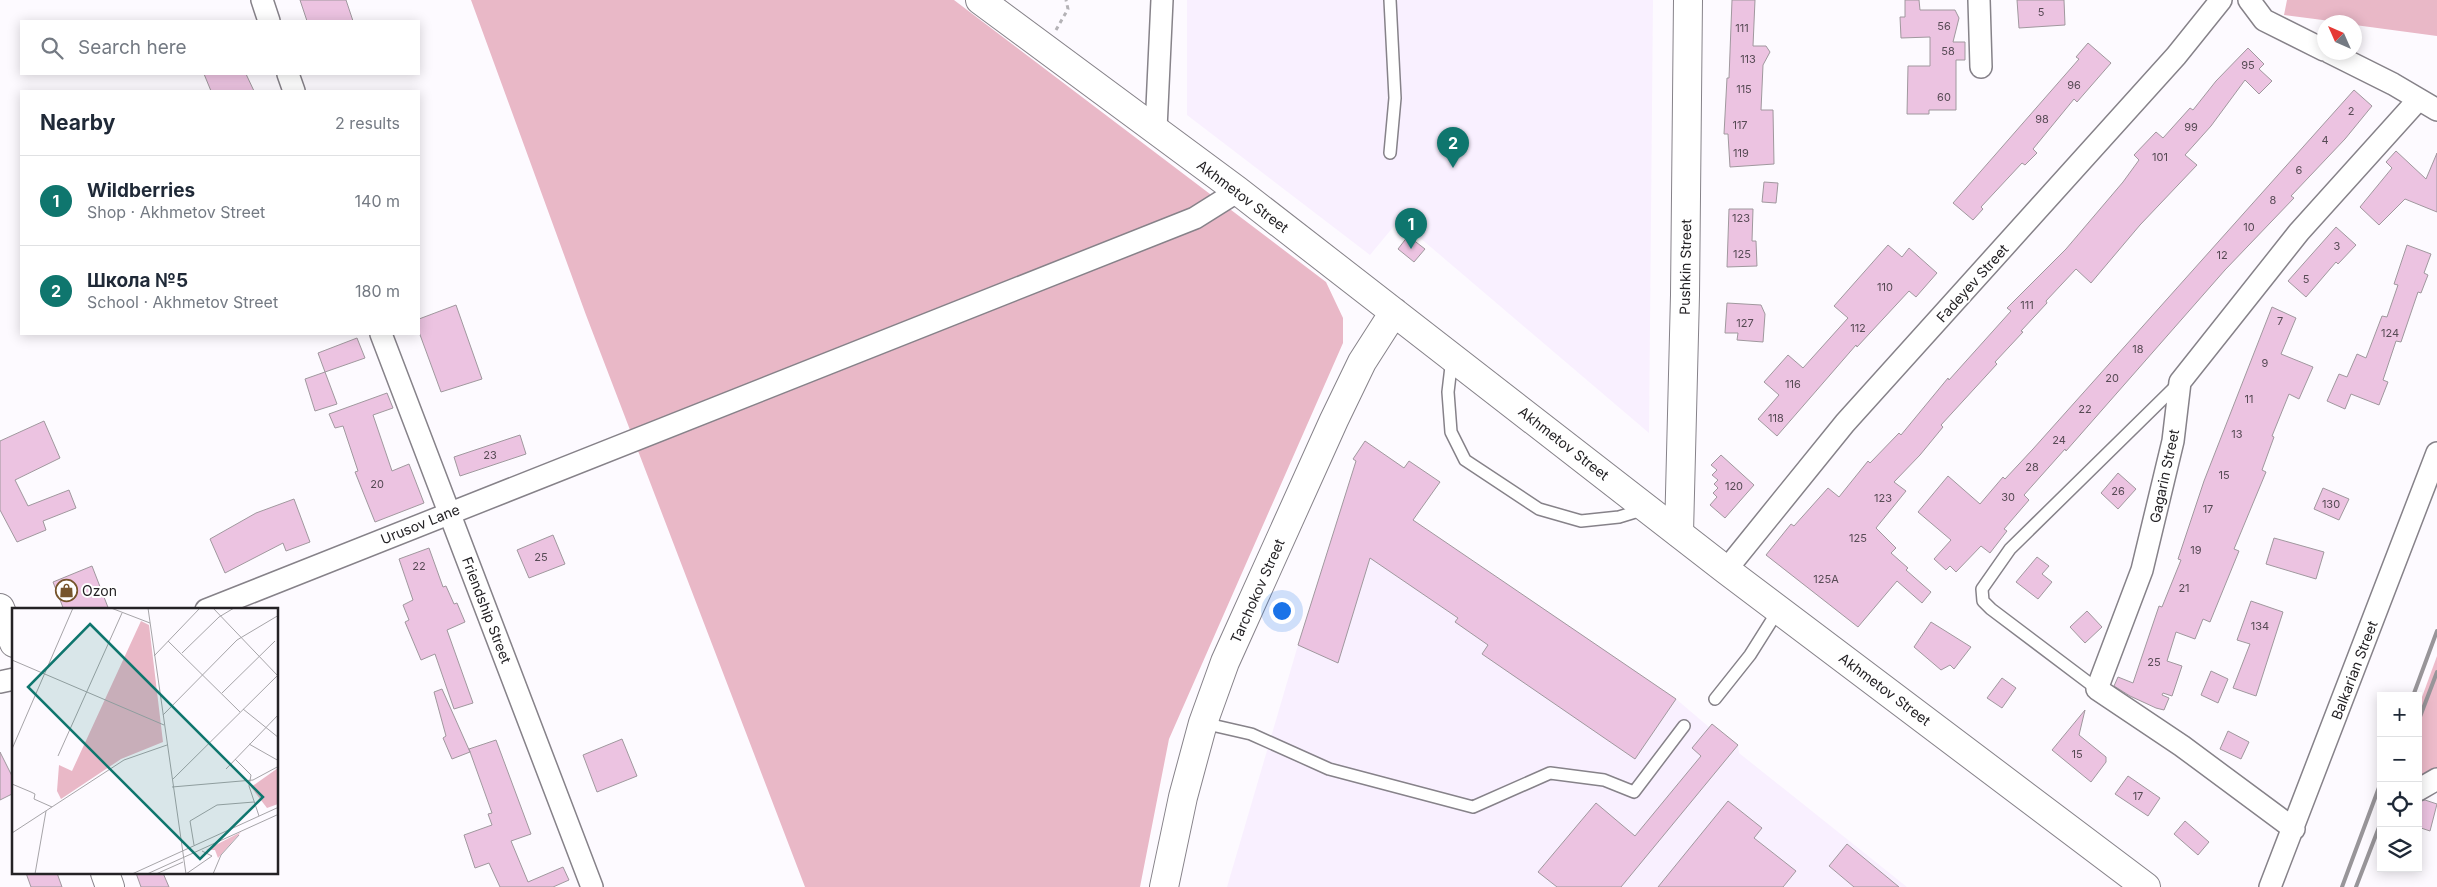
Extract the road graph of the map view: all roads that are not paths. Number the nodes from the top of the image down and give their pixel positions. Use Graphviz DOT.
graph roads {
  1 [pos="262,0"];
  2 [pos="980,0"];
  3 [pos="1162,0"];
  4 [pos="1390,0"];
  5 [pos="1688,0"];
  6 [pos="1979,0"];
  7 [pos="2222,0"];
  8 [pos="2249,0"];
  9 [pos="269,20"];
  10 [pos="2317,46"];
  11 [pos="2345,60"];
  12 [pos="1981,66"];
  13 [pos="288,75"];
  14 [pos="294,90"];
  15 [pos="2418,100"];
  16 [pos="2437,110"];
  17 [pos="1156,130"];
  18 [pos="1390,153"];
  19 [pos="1238,191"];
  20 [pos="1394,312"];
  21 [pos="381,335"];
  22 [pos="1452,356"];
  23 [pos="2180,382"];
  24 [pos="2437,453"];
  25 [pos="1648,508"];
  26 [pos="449,512"];
  27 [pos="1679,533"];
  28 [pos="1726,570"];
  29 [pos="0,608"];
  30 [pos="211,608"];
  31 [pos="1779,609"];
  32 [pos="12,638"];
  33 [pos="2097,689"];
  34 [pos="1715,700"];
  35 [pos="1203,723"];
  36 [pos="1684,726"];
  37 [pos="2437,779"];
  38 [pos="2422,788"];
  39 [pos="2294,829"];
  40 [pos="105,874"];
  41 [pos="110,887"];
  42 [pos="592,887"];
  43 [pos="1164,887"];
  44 [pos="2146,887"];
  45 [pos="2270,887"];
  1 -- 9 [label="street"];
  2 -- 17 [label="main road, Akhmetov Street"];
  3 -- 17 [label="street"];
  4 -- 18 [label="lane"];
  5 -- 27 [label="main road, Pushkin Street"];
  6 -- 12 [label="street"];
  7 -- 28 [label="street, Fadeyev Street"];
  8 -- 10 [label="street"];
  11 -- 15 [label="street"];
  13 -- 14 [label="street"];
  15 -- 16 [label="street"];
  15 -- 23 [label="street"];
  17 -- 19 [label="main road, Akhmetov Street"];
  19 -- 20 [label="main road, Akhmetov Street"];
  19 -- 26 [label="street, Urusov Lane"];
  20 -- 22 [label="main road, Akhmetov Street"];
  20 -- 35 [label="main road, Tarchokov Street"];
  21 -- 26 [label="street, Friendship Street"];
  22 -- 25 [label="main road, Akhmetov Street"];
  22 -- 25 [label="lane"];
  23 -- 33 [label="street, Gagarin Street"];
  23 -- 33 [label="lane"];
  24 -- 39 [label="street, Balkarian Street"];
  25 -- 27 [label="main road, Akhmetov Street"];
  26 -- 30 [label="street, Urusov Lane"];
  26 -- 42 [label="street, Friendship Street"];
  27 -- 28 [label="main road, Akhmetov Street"];
  28 -- 31 [label="main road, Akhmetov Street"];
  29 -- 32 [label="main road"];
  31 -- 34 [label="lane"];
  31 -- 44 [label="main road, Akhmetov Street"];
  33 -- 39 [label="street"];
  35 -- 36 [label="lane"];
  35 -- 43 [label="main road, Tarchokov Street"];
  37 -- 38 [label="street"];
  39 -- 45 [label="street, Balkarian Street"];
  40 -- 41 [label="main road"];
}
